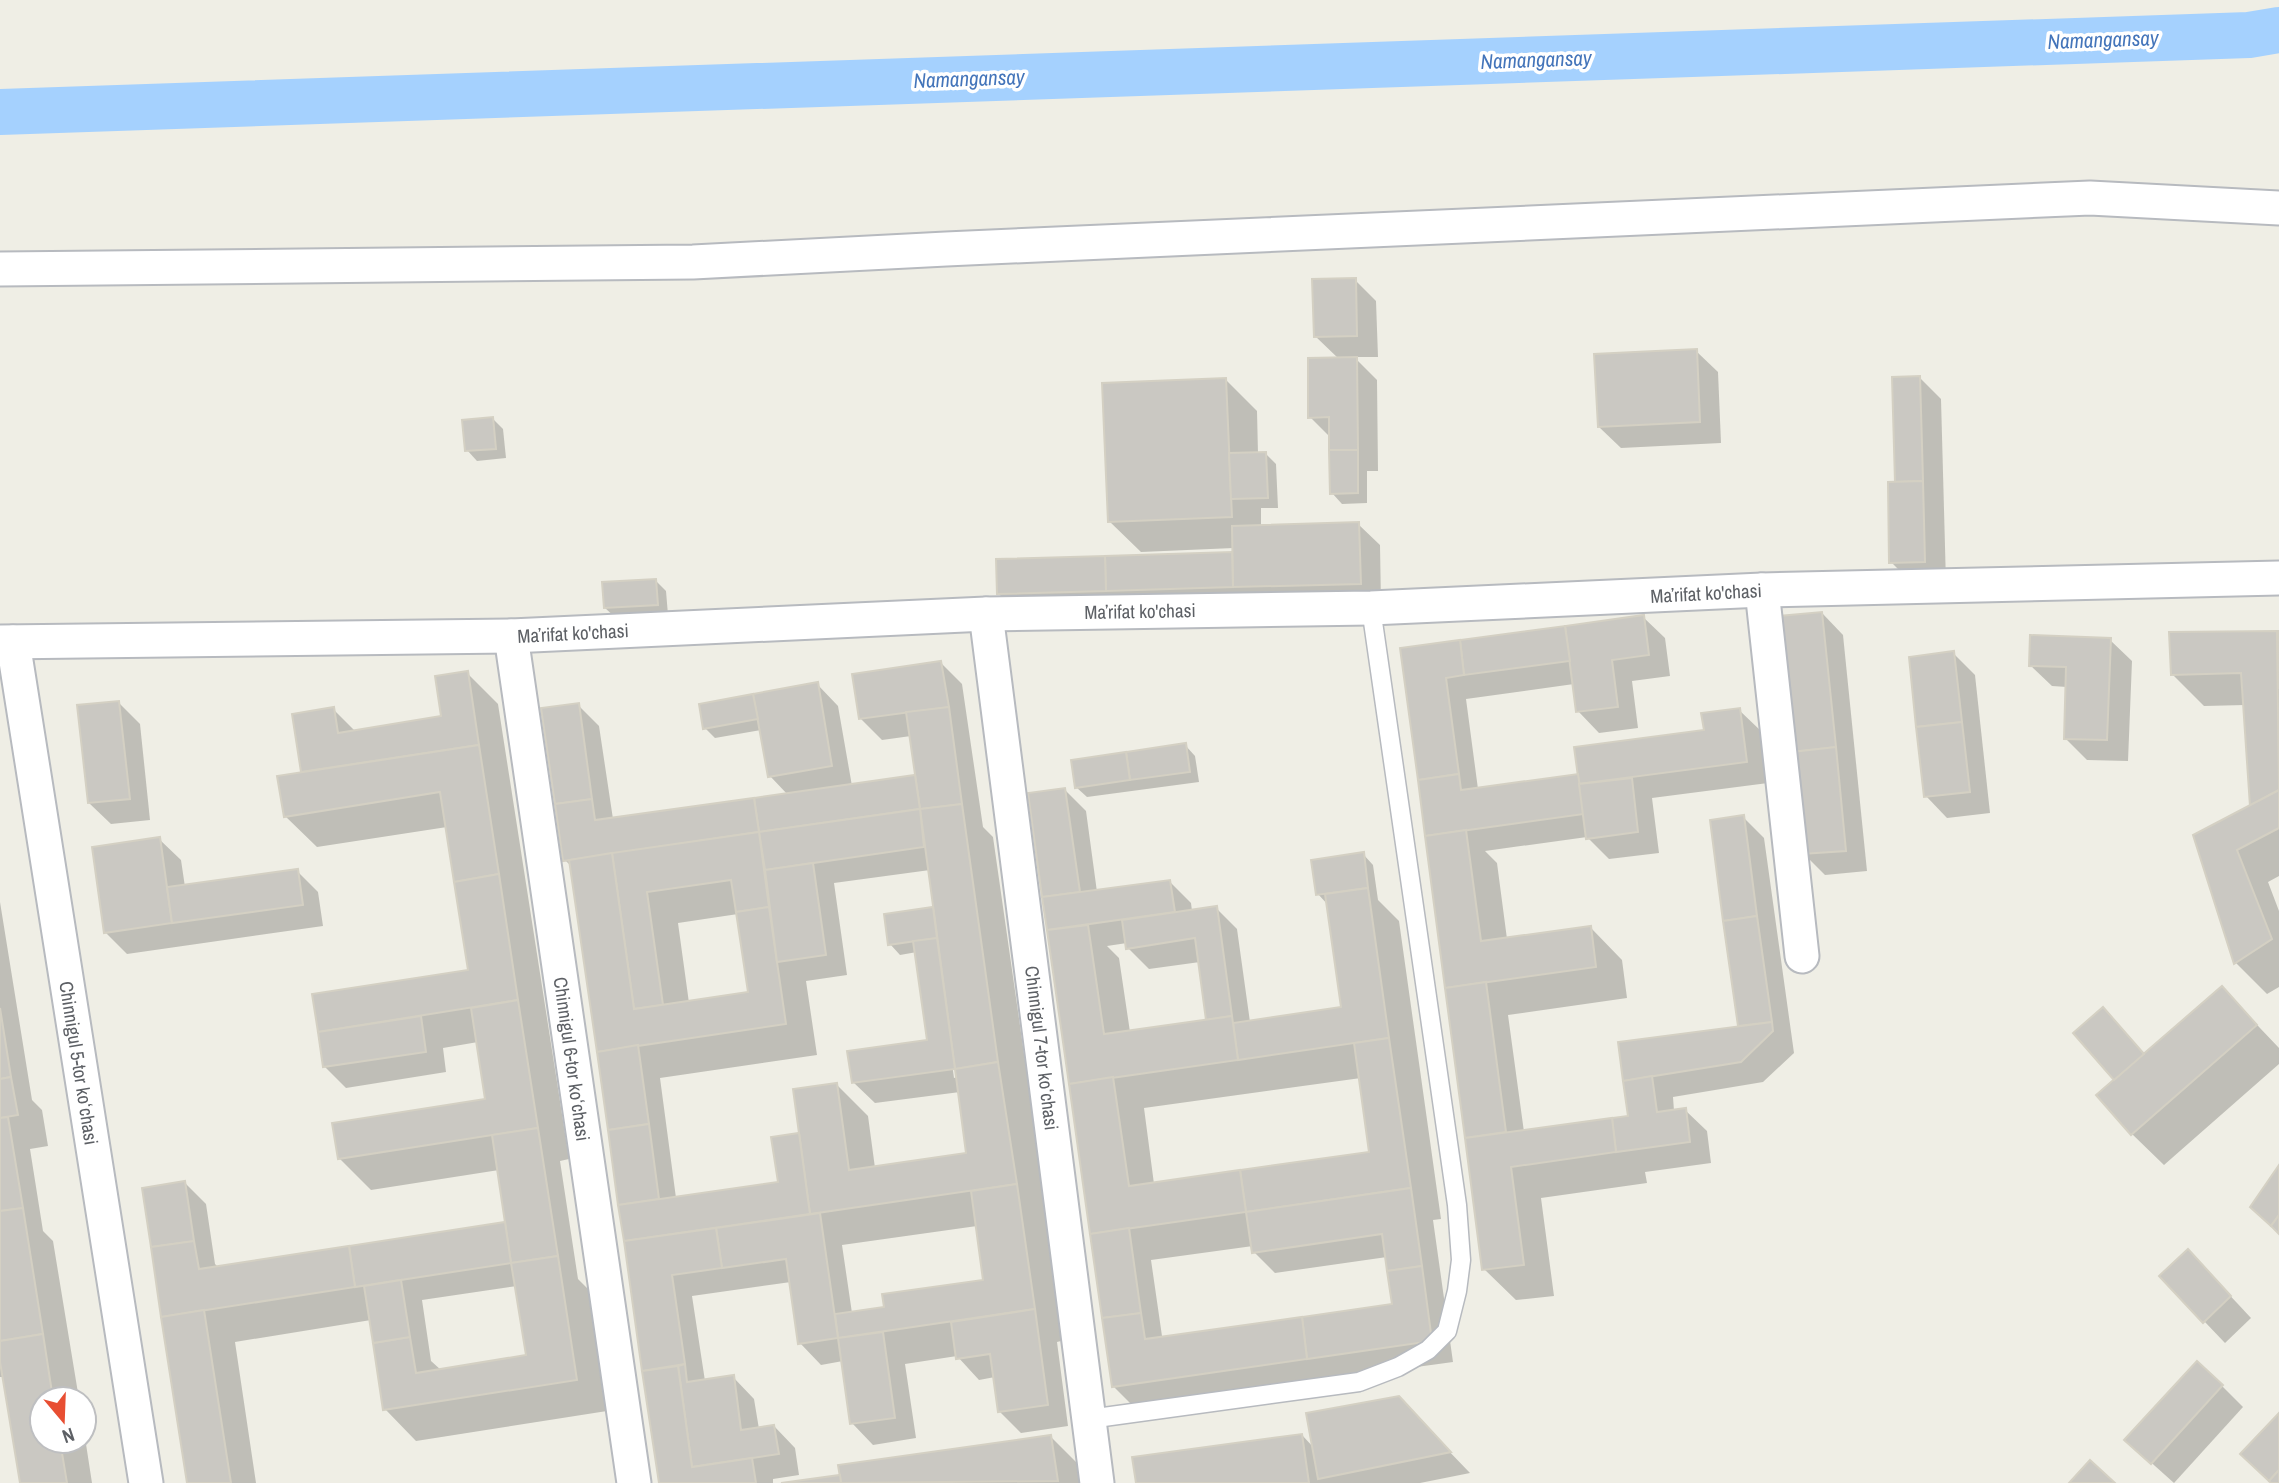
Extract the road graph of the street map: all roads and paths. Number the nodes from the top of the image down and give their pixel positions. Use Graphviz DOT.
graph roads {
  1 [pos="2279,208"];
  2 [pos="0,269"];
  3 [pos="2279,578"];
  4 [pos="1762,590"];
  5 [pos="1371,608"];
  6 [pos="986,614"];
  7 [pos="511,636"];
  8 [pos="7,642"];
  9 [pos="1802,956"];
  10 [pos="1089,1419"];
  11 [pos="146,1483"];
  12 [pos="634,1483"];
  13 [pos="1097,1483"];
  1 -- 2 [label="street"];
  3 -- 4 [label="street, Maʼrifat ko'chasi"];
  4 -- 5 [label="street, Maʼrifat ko'chasi"];
  4 -- 9 [label="street"];
  5 -- 6 [label="street, Maʼrifat ko'chasi"];
  5 -- 10 [label="lane"];
  6 -- 7 [label="street, Maʼrifat ko'chasi"];
  6 -- 10 [label="street, Chinnigul 7-tor koʻchasi"];
  7 -- 8 [label="street, Maʼrifat ko'chasi"];
  7 -- 12 [label="street, Chinnigul 6-tor koʻchasi"];
  8 -- 11 [label="street, Chinnigul 5-tor koʻchasi"];
  10 -- 13 [label="street, Chinnigul 7-tor koʻchasi"];
}
